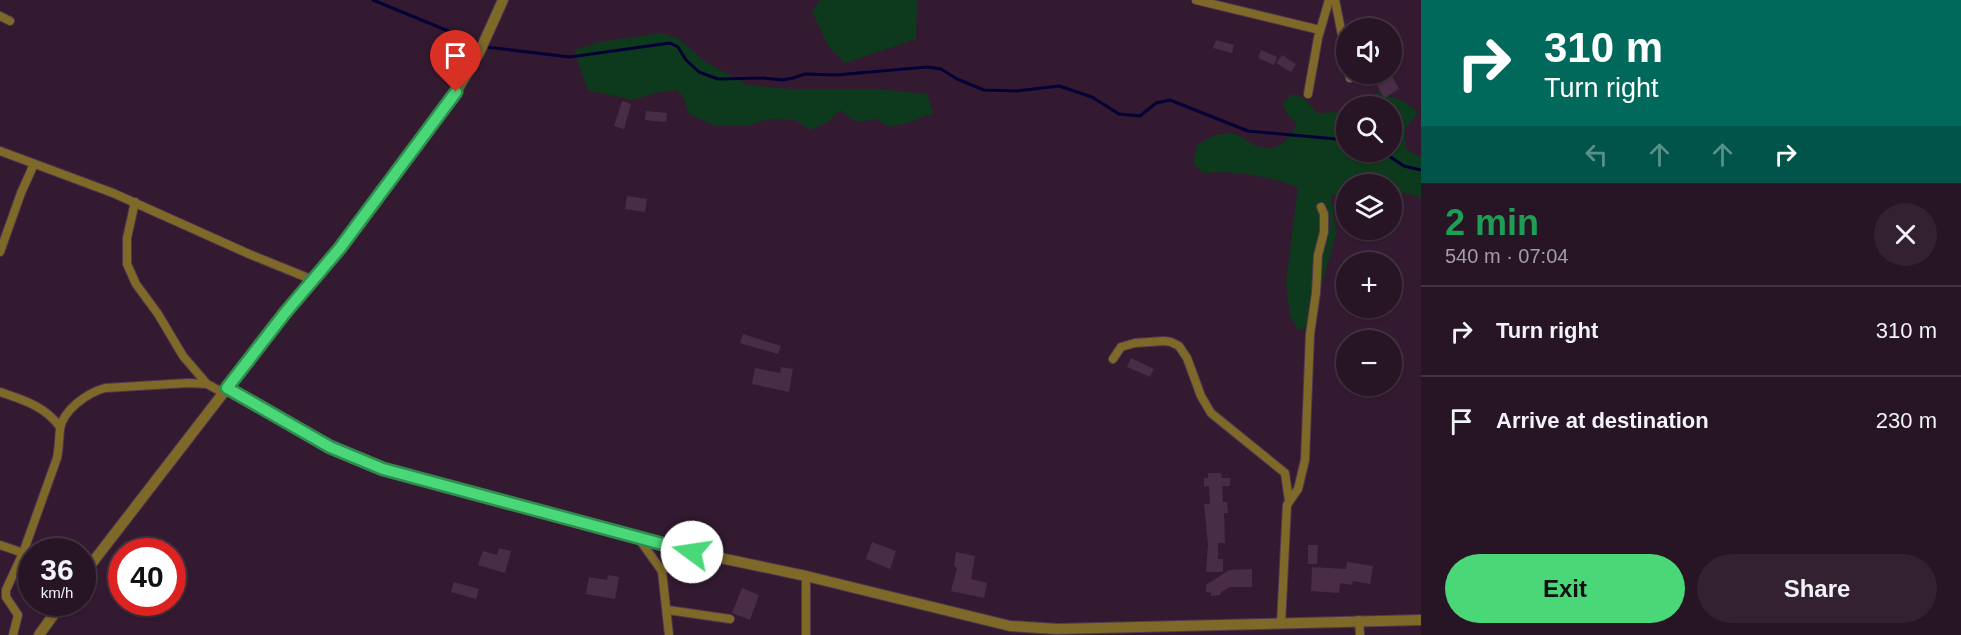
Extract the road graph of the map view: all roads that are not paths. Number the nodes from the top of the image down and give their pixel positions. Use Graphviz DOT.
graph roads {
  1 [pos="503,0"];
  2 [pos="1196,0"];
  3 [pos="1329,0"];
  4 [pos="1335,0"];
  5 [pos="0,15"];
  6 [pos="1339,18"];
  7 [pos="10,21"];
  8 [pos="1320,30"];
  9 [pos="1308,94"];
  10 [pos="0,151"];
  11 [pos="34,164"];
  12 [pos="135,202"];
  13 [pos="1321,207"];
  14 [pos="0,252"];
  15 [pos="313,280"];
  16 [pos="1113,359"];
  17 [pos="207,384"];
  18 [pos="225,390"];
  19 [pos="0,392"];
  20 [pos="60,427"];
  21 [pos="1289,501"];
  22 [pos="32,538"];
  23 [pos="639,538"];
  24 [pos="0,545"];
  25 [pos="684,550"];
  26 [pos="18,551"];
  27 [pos="96,558"];
  28 [pos="18,569"];
  29 [pos="662,571"];
  30 [pos="806,576"];
  31 [pos="668,610"];
  32 [pos="18,615"];
  33 [pos="18,615"];
  34 [pos="53,616"];
  35 [pos="730,619"];
  36 [pos="1359,620"];
  37 [pos="1421,620"];
  38 [pos="1281,624"];
  39 [pos="1010,631"];
  40 [pos="14,635"];
  41 [pos="39,635"];
  42 [pos="669,635"];
  43 [pos="806,635"];
  44 [pos="1360,635"];
  1 -- 15 [label="street"];
  2 -- 8 [label="street"];
  3 -- 8 [label="street"];
  4 -- 6 [label="street"];
  5 -- 7 [label="street"];
  8 -- 9 [label="street"];
  10 -- 11 [label="street"];
  11 -- 12 [label="street"];
  11 -- 14 [label="street"];
  12 -- 15 [label="street"];
  12 -- 17 [label="street"];
  13 -- 21 [label="street"];
  15 -- 18 [label="street"];
  16 -- 21 [label="street"];
  17 -- 18 [label="street"];
  17 -- 20 [label="street"];
  18 -- 23 [label="street"];
  18 -- 27 [label="street"];
  19 -- 20 [label="street"];
  20 -- 22 [label="street"];
  21 -- 38 [label="street"];
  23 -- 25 [label="street"];
  23 -- 29 [label="street"];
  24 -- 26 [label="street"];
  25 -- 29 [label="street"];
  25 -- 30 [label="street"];
  28 -- 33 [label="street"];
  29 -- 31 [label="street"];
  30 -- 39 [label="street"];
  30 -- 43 [label="street"];
  31 -- 35 [label="street"];
  31 -- 42 [label="street"];
  32 -- 40 [label="street"];
  34 -- 41 [label="street"];
  36 -- 37 [label="street"];
  36 -- 38 [label="street"];
  36 -- 44 [label="street"];
  38 -- 39 [label="street"];
}
